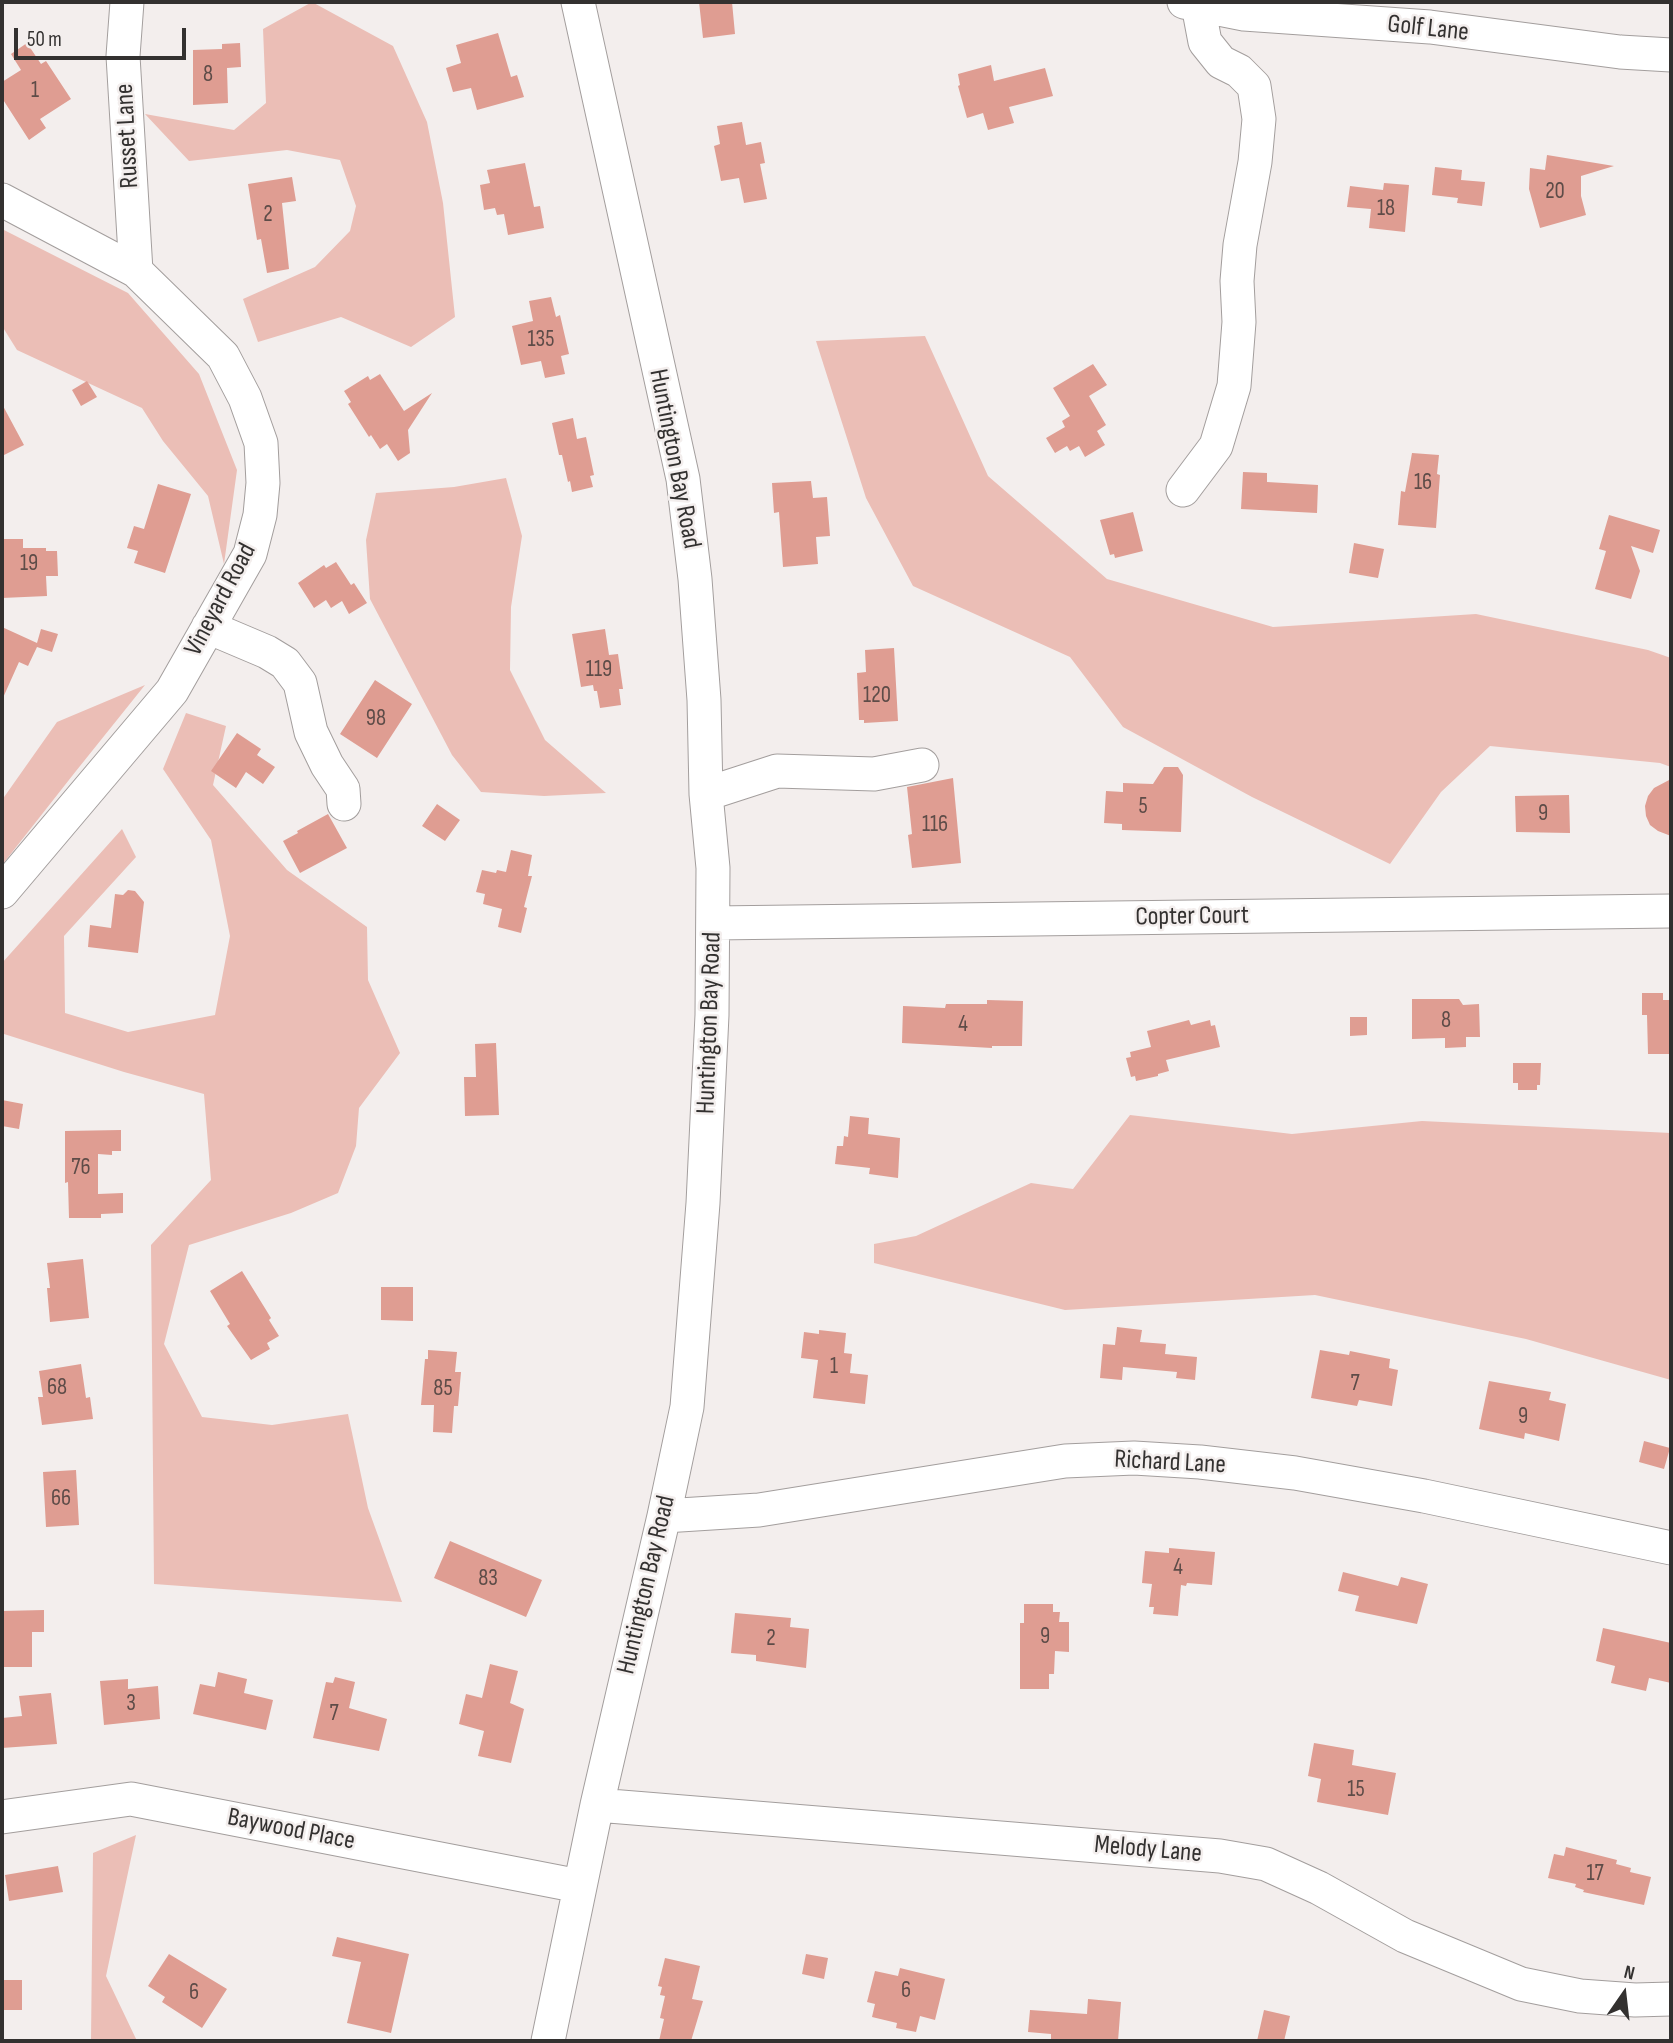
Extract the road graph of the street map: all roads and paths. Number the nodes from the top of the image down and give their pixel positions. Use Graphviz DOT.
graph roads {
  1 [pos="127,2"];
  2 [pos="578,2"];
  3 [pos="1191,3"];
  4 [pos="1671,55"];
  5 [pos="2,200"];
  6 [pos="135,271"];
  7 [pos="1183,490"];
  8 [pos="208,627"];
  9 [pos="922,765"];
  10 [pos="706,793"];
  11 [pos="344,804"];
  12 [pos="2,892"];
  13 [pos="1671,911"];
  14 [pos="713,923"];
  15 [pos="664,1516"];
  16 [pos="1671,1548"];
  17 [pos="597,1805"];
  18 [pos="2,1817"];
  19 [pos="579,1886"];
  20 [pos="1671,1999"];
  21 [pos="548,2041"];
  1 -- 6 [label="street, Russet Lane"];
  2 -- 10 [label="street, Huntington Bay Road"];
  3 -- 4 [label="street, Golf Lane"];
  3 -- 7 [label="street"];
  5 -- 6 [label="street, Vineyard Road"];
  6 -- 8 [label="street, Vineyard Road"];
  8 -- 11 [label="street"];
  8 -- 12 [label="street, Vineyard Road"];
  9 -- 10 [label="street"];
  10 -- 14 [label="street, Huntington Bay Road"];
  13 -- 14 [label="street, Copter Court"];
  14 -- 15 [label="street, Huntington Bay Road"];
  15 -- 16 [label="street, Richard Lane"];
  15 -- 17 [label="street, Huntington Bay Road"];
  17 -- 19 [label="street, Huntington Bay Road"];
  17 -- 20 [label="street, Melody Lane"];
  18 -- 19 [label="street, Baywood Place"];
  19 -- 21 [label="street, Huntington Bay Road"];
}
